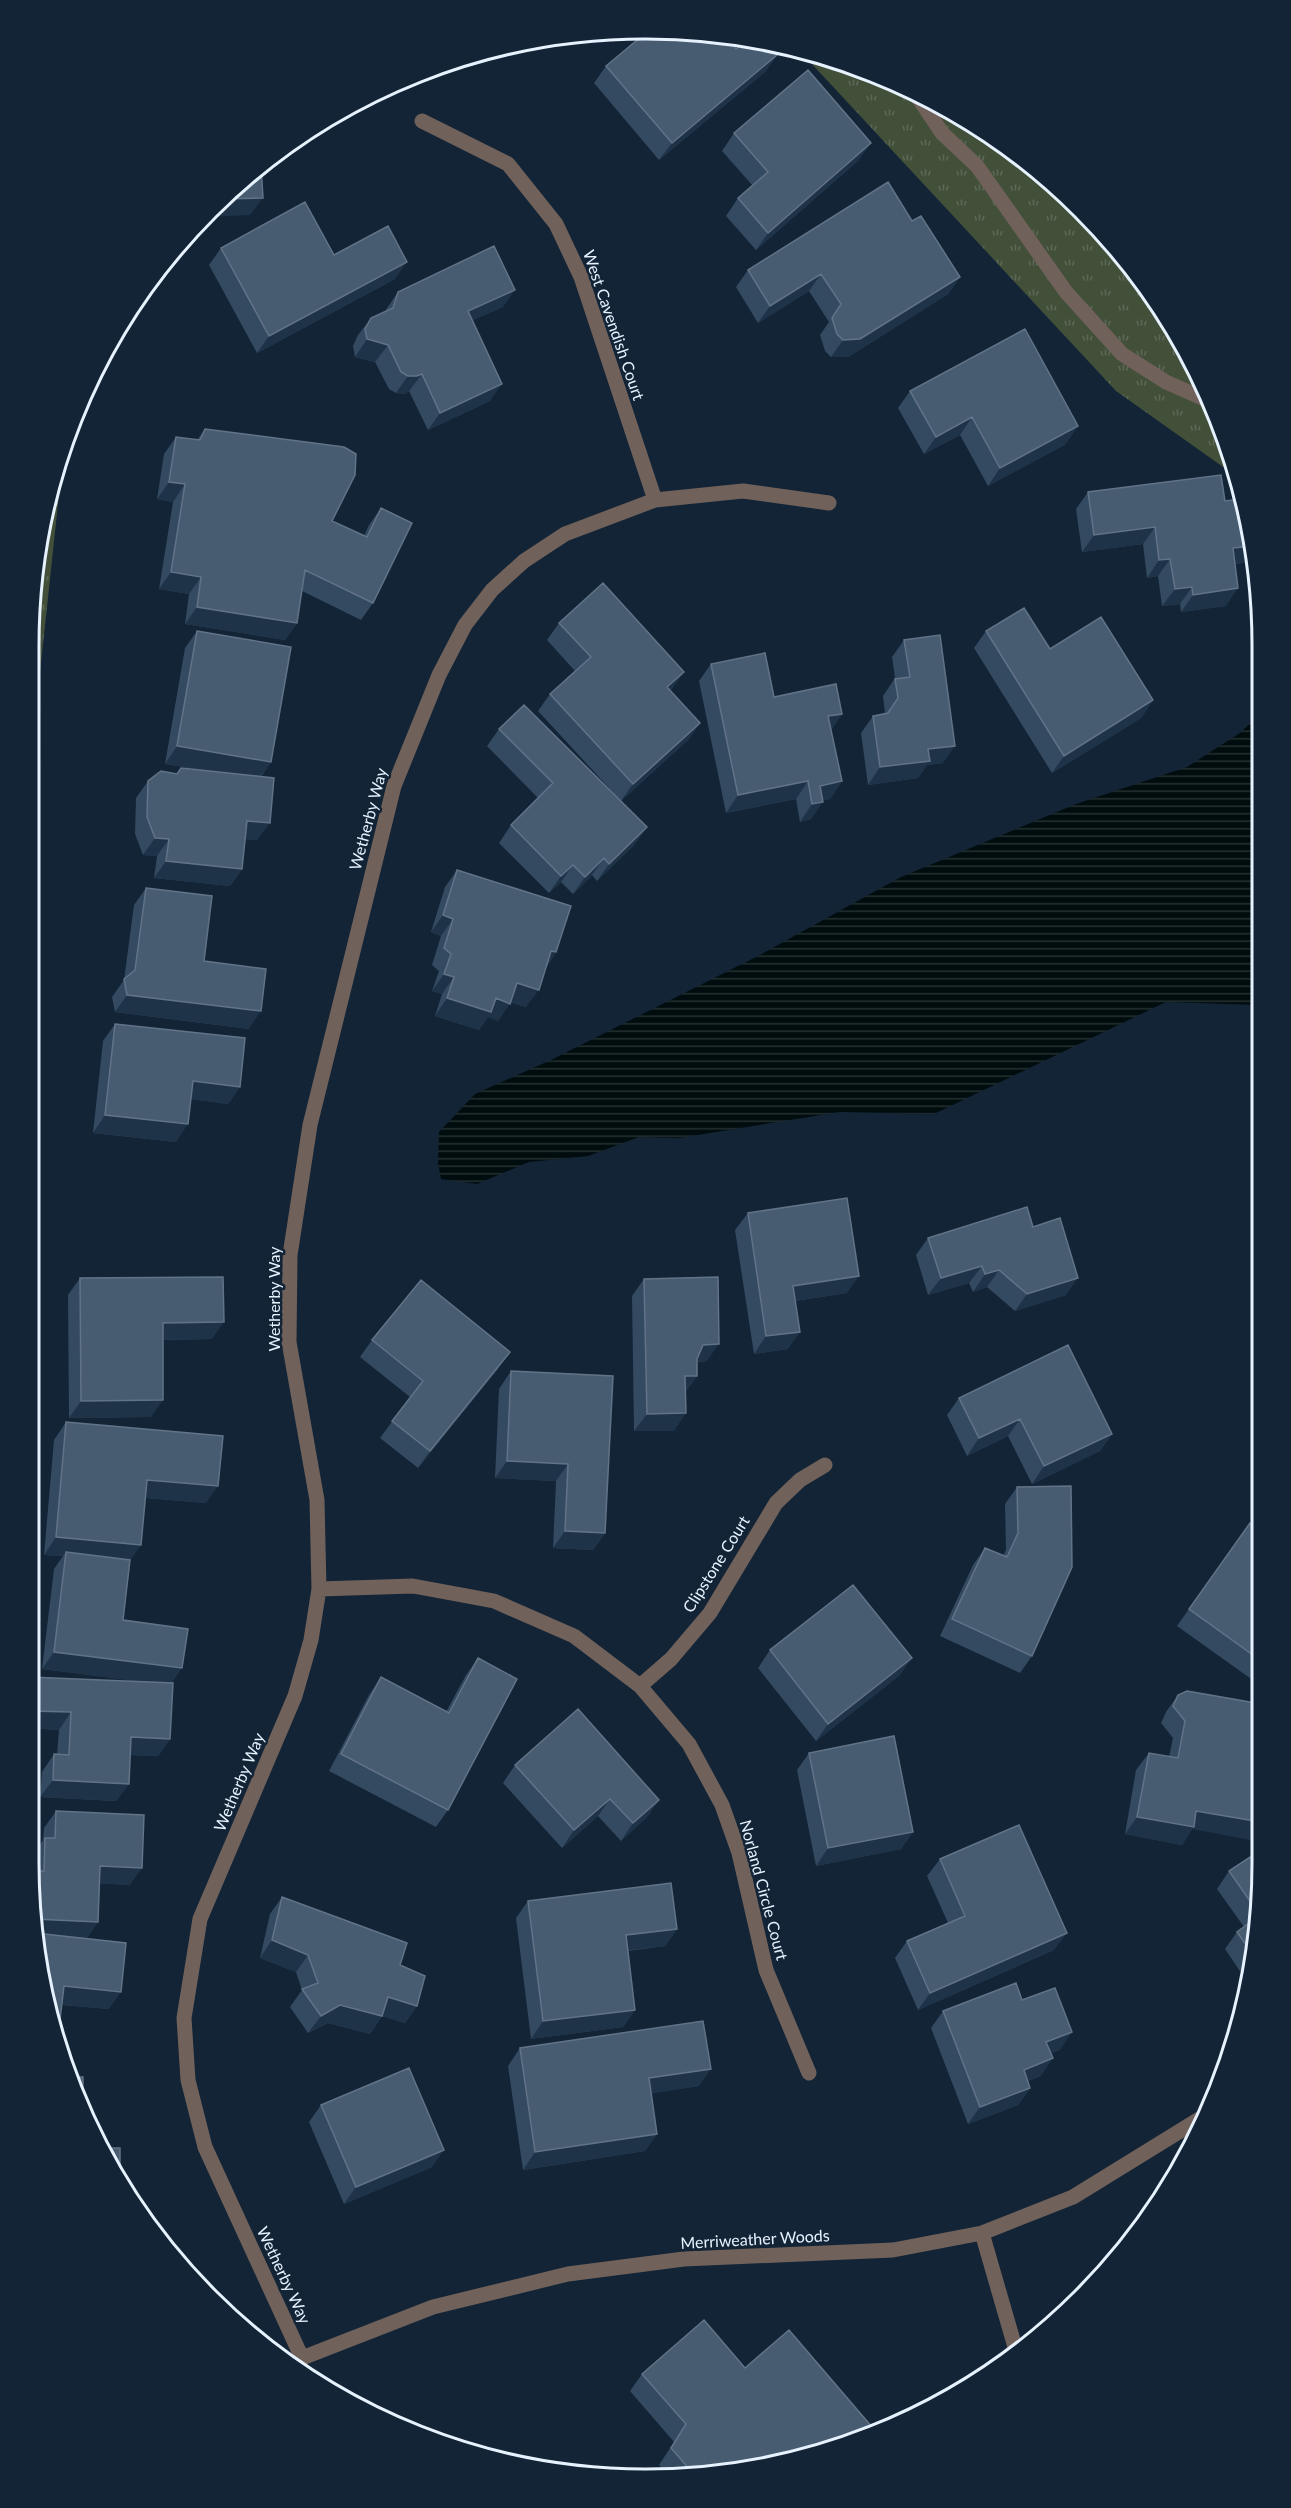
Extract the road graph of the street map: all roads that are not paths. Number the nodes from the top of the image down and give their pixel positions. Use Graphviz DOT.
graph roads {
  1 [pos="925,108"];
  2 [pos="422,121"];
  3 [pos="1198,396"];
  4 [pos="655,500"];
  5 [pos="829,503"];
  6 [pos="825,1465"];
  7 [pos="319,1588"];
  8 [pos="640,1686"];
  9 [pos="809,2073"];
  10 [pos="1193,2123"];
  11 [pos="982,2234"];
  12 [pos="1014,2345"];
  13 [pos="294,2356"];
  14 [pos="300,2361"];
  1 -- 3 [label="street"];
  2 -- 4 [label="street, West Cavendish Court"];
  4 -- 5 [label="street, Wetherby Way"];
  4 -- 7 [label="street, Wetherby Way"];
  6 -- 8 [label="street, Clipstone Court"];
  7 -- 8 [label="street, Norland Circle Court"];
  7 -- 13 [label="street, Wetherby Way"];
  8 -- 9 [label="street, Norland Circle Court"];
  10 -- 11 [label="street, Merriweather Woods"];
  11 -- 12 [label="street"];
  11 -- 14 [label="street, Merriweather Woods"];
}
